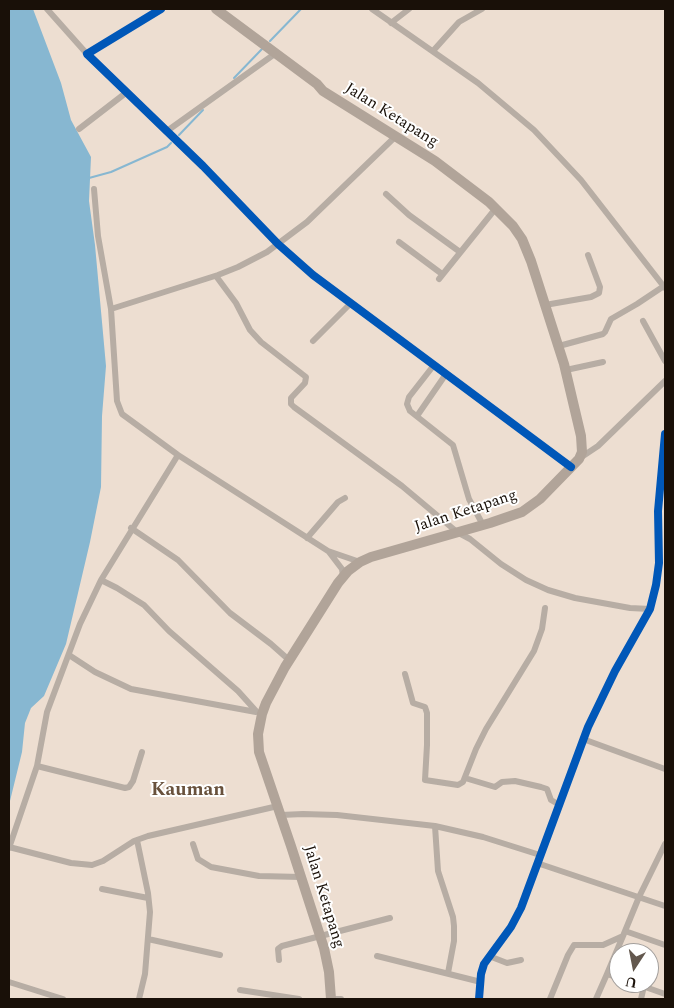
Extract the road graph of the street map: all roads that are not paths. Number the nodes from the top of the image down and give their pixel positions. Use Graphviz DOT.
graph roads {
  1 [pos="47,9"];
  2 [pos="161,9"];
  3 [pos="216,9"];
  4 [pos="372,9"];
  5 [pos="409,9"];
  6 [pos="482,9"];
  7 [pos="391,23"];
  8 [pos="433,51"];
  9 [pos="276,53"];
  10 [pos="87,54"];
  11 [pos="128,92"];
  12 [pos="79,129"];
  13 [pos="167,131"];
  14 [pos="396,136"];
  15 [pos="94,189"];
  16 [pos="386,194"];
  17 [pos="496,208"];
  18 [pos="399,242"];
  19 [pos="278,244"];
  20 [pos="460,252"];
  21 [pos="588,255"];
  22 [pos="216,276"];
  23 [pos="665,287"];
  24 [pos="350,304"];
  25 [pos="546,305"];
  26 [pos="111,309"];
  27 [pos="643,321"];
  28 [pos="313,341"];
  29 [pos="559,346"];
  30 [pos="665,361"];
  31 [pos="603,362"];
  32 [pos="434,365"];
  33 [pos="566,370"];
  34 [pos="446,374"];
  35 [pos="665,381"];
  36 [pos="417,416"];
  37 [pos="665,434"];
  38 [pos="178,455"];
  39 [pos="579,459"];
  40 [pos="571,467"];
  41 [pos="345,498"];
  42 [pos="482,525"];
  43 [pos="131,528"];
  44 [pos="457,532"];
  45 [pos="307,538"];
  46 [pos="328,551"];
  47 [pos="360,562"];
  48 [pos="343,576"];
  49 [pos="100,580"];
  50 [pos="545,608"];
  51 [pos="650,609"];
  52 [pos="69,655"];
  53 [pos="289,660"];
  54 [pos="405,674"];
  55 [pos="259,713"];
  56 [pos="583,739"];
  57 [pos="142,752"];
  58 [pos="37,766"];
  59 [pos="665,769"];
  60 [pos="465,778"];
  61 [pos="558,804"];
  62 [pos="279,811"];
  63 [pos="435,826"];
  64 [pos="137,840"];
  65 [pos="192,844"];
  66 [pos="665,844"];
  67 [pos="9,848"];
  68 [pos="540,855"];
  69 [pos="663,856"];
  70 [pos="537,863"];
  71 [pos="301,877"];
  72 [pos="102,889"];
  73 [pos="638,897"];
  74 [pos="148,898"];
  75 [pos="665,906"];
  76 [pos="390,918"];
  77 [pos="624,933"];
  78 [pos="320,937"];
  79 [pos="148,939"];
  80 [pos="665,946"];
  81 [pos="220,955"];
  82 [pos="377,956"];
  83 [pos="489,956"];
  84 [pos="279,960"];
  85 [pos="521,960"];
  86 [pos="448,973"];
  87 [pos="607,974"];
  88 [pos="9,982"];
  89 [pos="481,982"];
  90 [pos="240,990"];
  91 [pos="63,999"];
  92 [pos="139,999"];
  93 [pos="299,999"];
  94 [pos="331,999"];
  95 [pos="341,999"];
  96 [pos="479,999"];
  97 [pos="550,999"];
  98 [pos="596,999"];
  1 -- 10 [label="street"];
  2 -- 10 [label="street"];
  3 -- 9 [label="main road, Jalan Ketapang"];
  4 -- 7 [label="street"];
  5 -- 7 [label="street"];
  6 -- 8 [label="street"];
  7 -- 8 [label="street"];
  8 -- 23 [label="street"];
  9 -- 13 [label="street"];
  9 -- 14 [label="main road, Jalan Ketapang"];
  10 -- 11 [label="street"];
  11 -- 12 [label="street"];
  11 -- 13 [label="street"];
  13 -- 19 [label="street"];
  14 -- 17 [label="main road, Jalan Ketapang"];
  14 -- 19 [label="street"];
  15 -- 26 [label="street"];
  16 -- 20 [label="street"];
  17 -- 20 [label="street"];
  17 -- 25 [label="main road, Jalan Ketapang"];
  18 -- 20 [label="street"];
  19 -- 22 [label="street"];
  19 -- 24 [label="street"];
  21 -- 25 [label="street"];
  22 -- 26 [label="street"];
  22 -- 44 [label="street"];
  23 -- 29 [label="street"];
  24 -- 28 [label="street"];
  24 -- 32 [label="street"];
  25 -- 29 [label="main road, Jalan Ketapang"];
  26 -- 38 [label="street"];
  27 -- 30 [label="street"];
  29 -- 33 [label="main road, Jalan Ketapang"];
  31 -- 33 [label="street"];
  32 -- 34 [label="street"];
  32 -- 36 [label="street"];
  33 -- 39 [label="main road, Jalan Ketapang"];
  34 -- 36 [label="street"];
  34 -- 40 [label="street"];
  35 -- 39 [label="street"];
  36 -- 42 [label="street"];
  37 -- 51 [label="street"];
  38 -- 43 [label="street"];
  38 -- 45 [label="street"];
  39 -- 40 [label="main road, Jalan Ketapang"];
  40 -- 42 [label="main road, Jalan Ketapang"];
  41 -- 45 [label="street"];
  42 -- 44 [label="main road, Jalan Ketapang"];
  43 -- 49 [label="street"];
  43 -- 53 [label="street"];
  44 -- 47 [label="main road, Jalan Ketapang"];
  44 -- 51 [label="street"];
  45 -- 46 [label="street"];
  46 -- 47 [label="street"];
  46 -- 48 [label="street"];
  47 -- 48 [label="main road, Jalan Ketapang"];
  48 -- 53 [label="main road, Jalan Ketapang"];
  49 -- 52 [label="street"];
  49 -- 55 [label="street"];
  50 -- 60 [label="street"];
  51 -- 56 [label="street"];
  52 -- 55 [label="street"];
  52 -- 58 [label="street"];
  53 -- 55 [label="main road, Jalan Ketapang"];
  54 -- 60 [label="street"];
  55 -- 62 [label="main road, Jalan Ketapang"];
  56 -- 59 [label="street"];
  56 -- 61 [label="street"];
  57 -- 58 [label="street"];
  58 -- 67 [label="street"];
  60 -- 61 [label="street"];
  61 -- 68 [label="street"];
  62 -- 63 [label="street"];
  62 -- 64 [label="street"];
  62 -- 71 [label="main road, Jalan Ketapang"];
  63 -- 68 [label="street"];
  63 -- 86 [label="street"];
  64 -- 67 [label="street"];
  64 -- 74 [label="street"];
  65 -- 71 [label="street"];
  66 -- 69 [label="street"];
  68 -- 70 [label="street"];
  69 -- 73 [label="street"];
  70 -- 73 [label="street"];
  70 -- 83 [label="street"];
  71 -- 78 [label="main road, Jalan Ketapang"];
  72 -- 74 [label="street"];
  73 -- 75 [label="street"];
  73 -- 77 [label="street"];
  74 -- 79 [label="street"];
  76 -- 78 [label="street"];
  77 -- 80 [label="street"];
  77 -- 87 [label="street"];
  77 -- 97 [label="street"];
  78 -- 84 [label="street"];
  78 -- 94 [label="main road, Jalan Ketapang"];
  79 -- 81 [label="street"];
  79 -- 92 [label="street"];
  82 -- 86 [label="street"];
  83 -- 85 [label="street"];
  83 -- 89 [label="street"];
  86 -- 89 [label="street"];
  87 -- 98 [label="street"];
  88 -- 91 [label="street"];
  89 -- 96 [label="street"];
  90 -- 93 [label="street"];
  94 -- 95 [label="street"];
}
